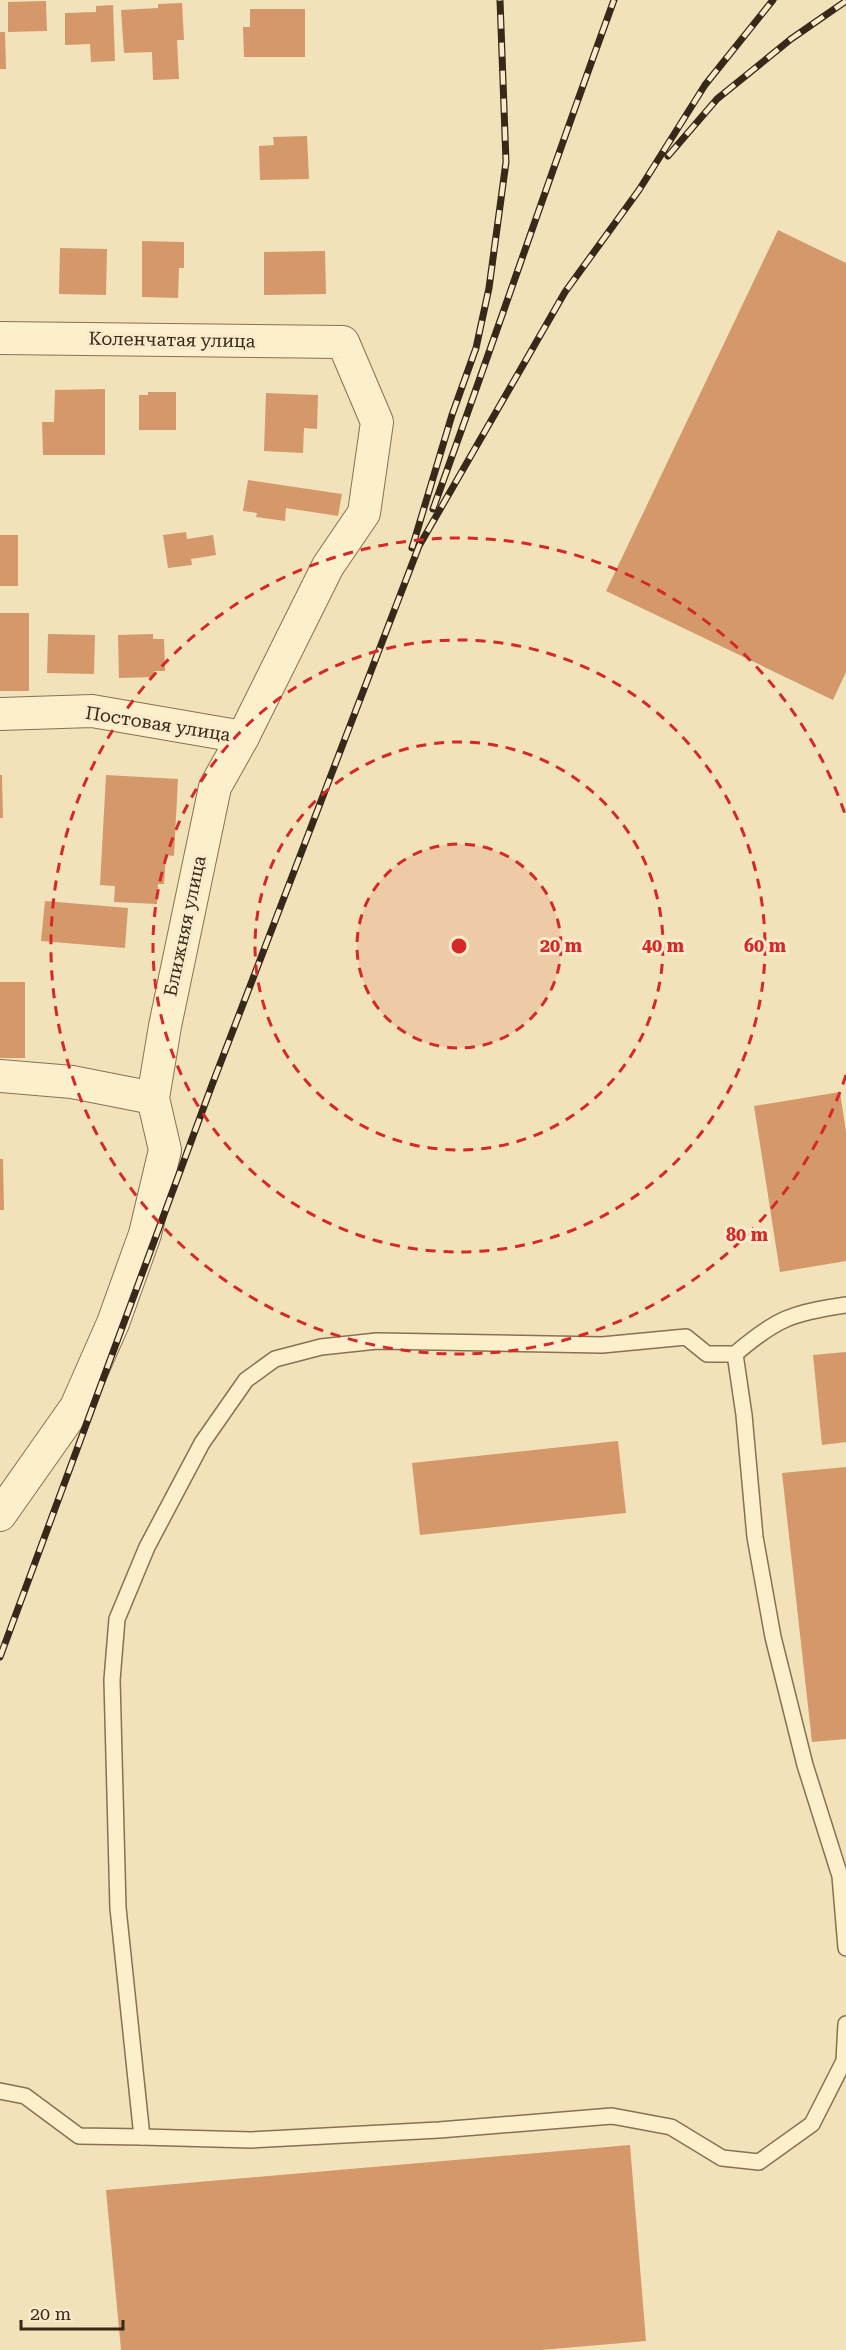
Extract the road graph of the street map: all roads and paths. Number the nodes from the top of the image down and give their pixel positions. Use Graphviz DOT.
graph roads {
  1 [pos="0,338"];
  2 [pos="343,342"];
  3 [pos="0,714"];
  4 [pos="243,737"];
  5 [pos="0,1076"];
  6 [pos="153,1098"];
  7 [pos="846,1305"];
  8 [pos="735,1354"];
  9 [pos="0,1515"];
  10 [pos="846,1948"];
  11 [pos="846,2024"];
  12 [pos="0,2091"];
  13 [pos="142,2137"];
  1 -- 2 [label="street, Коленчатая улица"];
  2 -- 4 [label="street, Ближняя улица"];
  3 -- 4 [label="street, Постовая улица"];
  4 -- 6 [label="street, Ближняя улица"];
  5 -- 6 [label="street"];
  6 -- 9 [label="street, Ближняя улица"];
  7 -- 8 [label="lane"];
  8 -- 10 [label="lane"];
  8 -- 13 [label="lane"];
  11 -- 13 [label="lane"];
  12 -- 13 [label="lane"];
}
